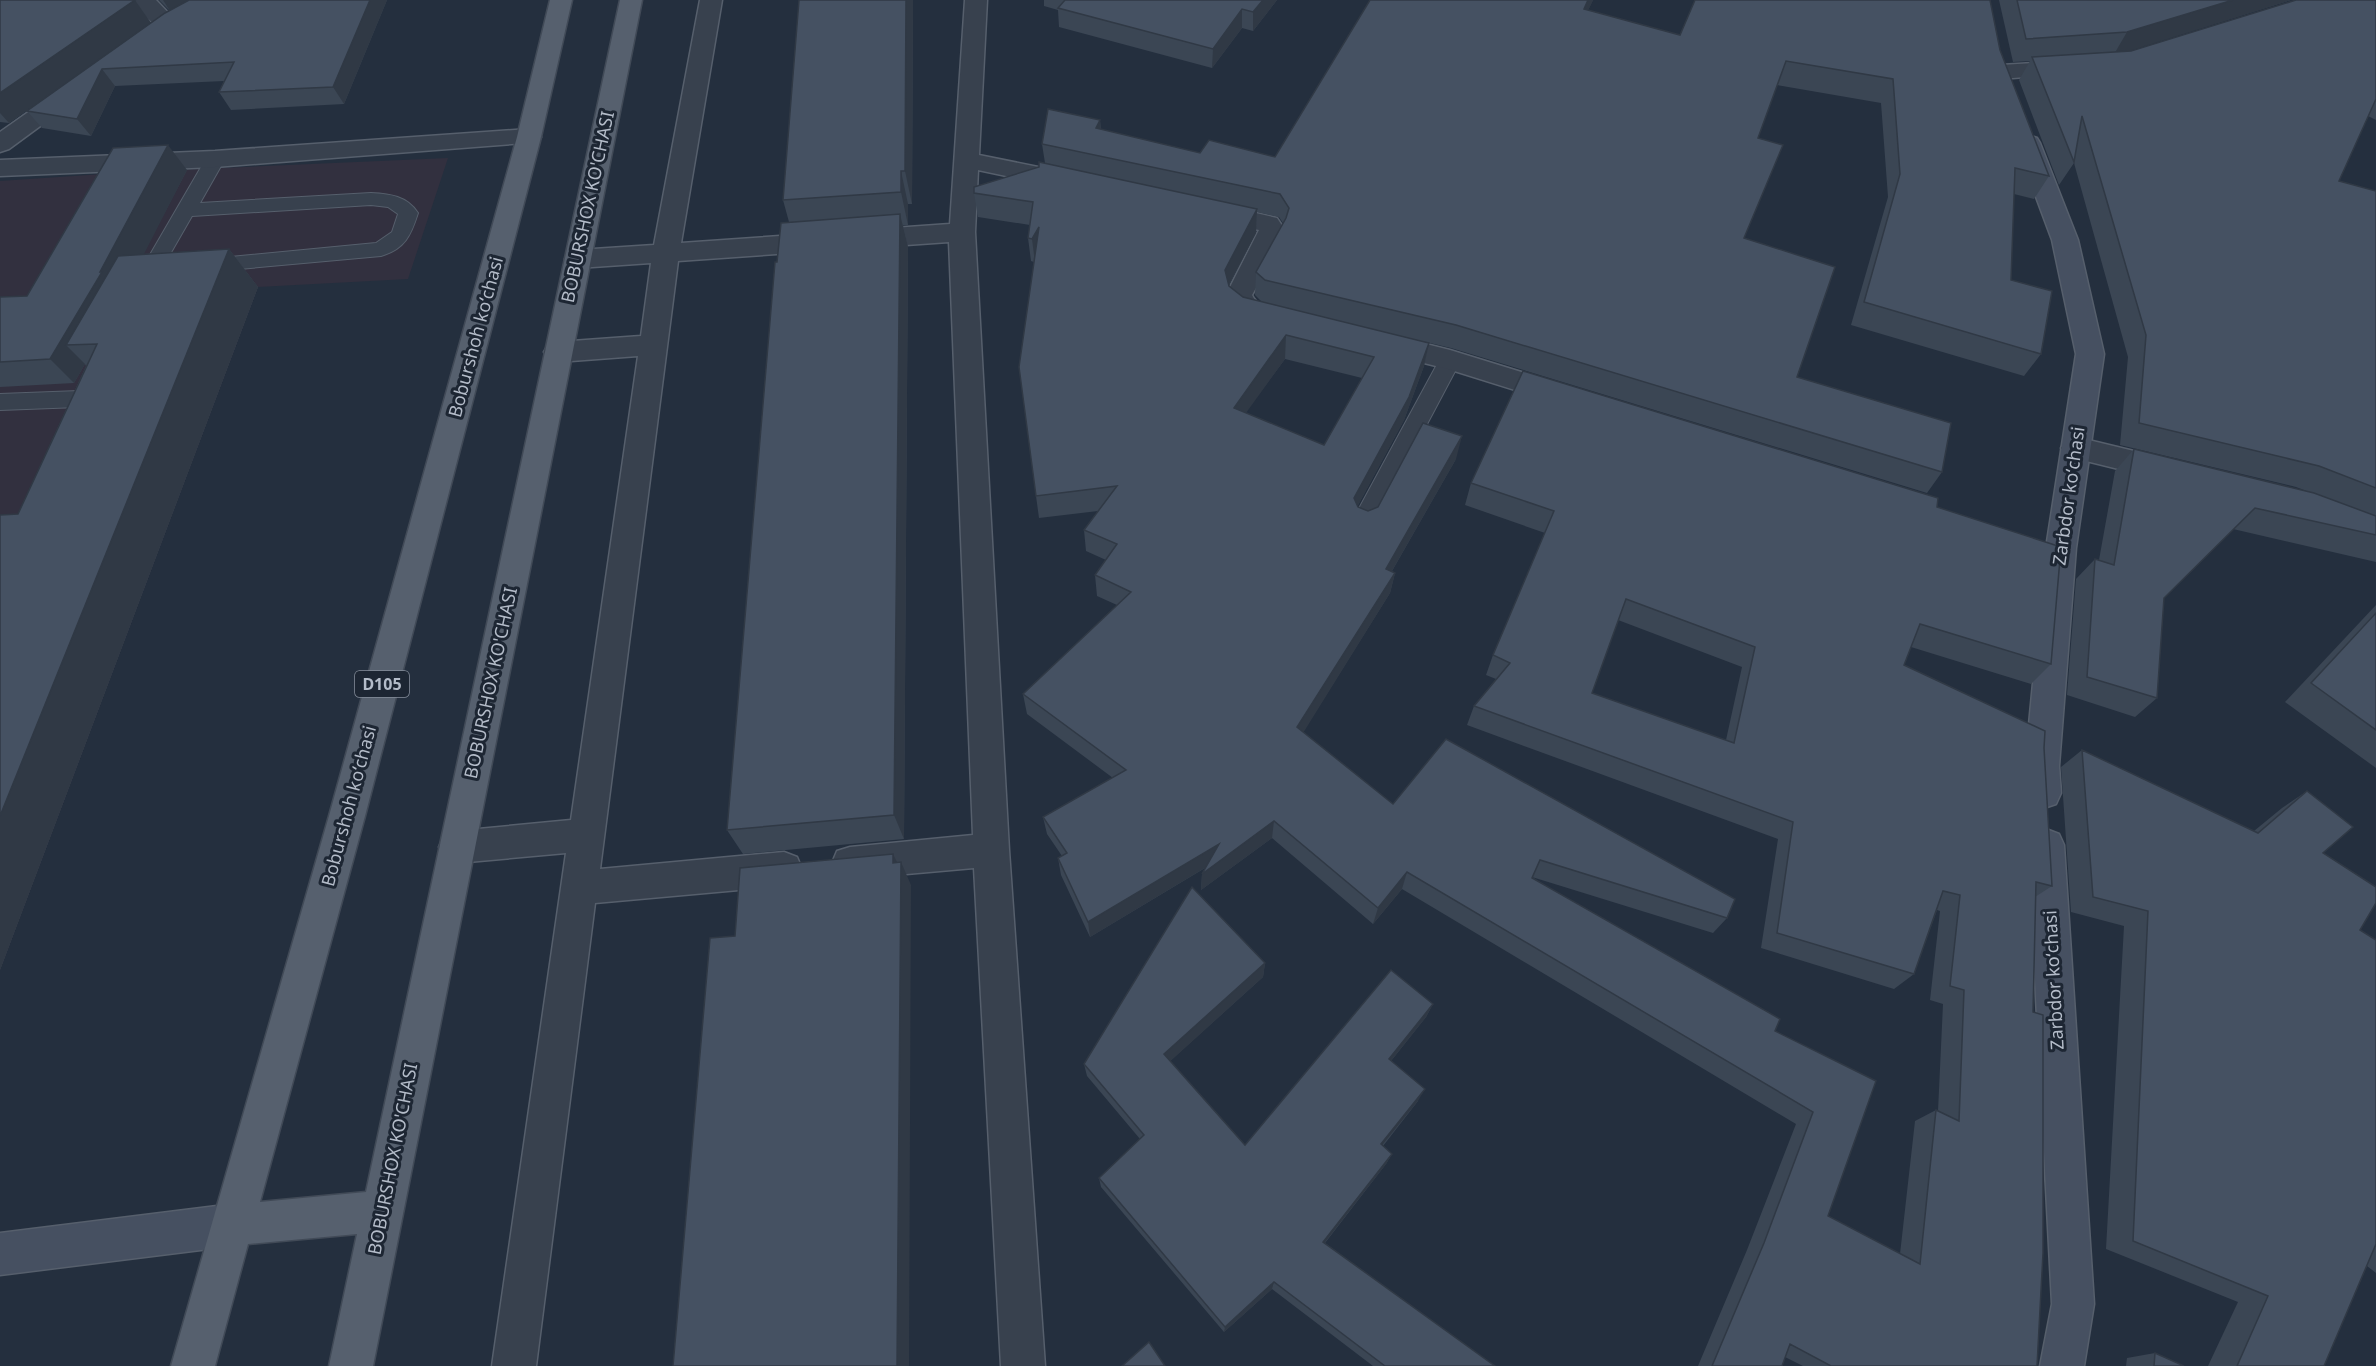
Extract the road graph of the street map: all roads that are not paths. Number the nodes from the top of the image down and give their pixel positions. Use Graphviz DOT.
graph roads {
  1 [pos="143,0"];
  2 [pos="561,0"];
  3 [pos="631,0"];
  4 [pos="711,0"];
  5 [pos="976,0"];
  6 [pos="149,37"];
  7 [pos="2092,67"];
  8 [pos="92,78"];
  9 [pos="529,137"];
  10 [pos="0,144"];
  11 [pos="215,159"];
  12 [pos="967,159"];
  13 [pos="0,168"];
  14 [pos="1091,185"];
  15 [pos="1192,207"];
  16 [pos="185,210"];
  17 [pos="962,232"];
  18 [pos="666,253"];
  19 [pos="578,258"];
  20 [pos="151,269"];
  21 [pos="134,299"];
  22 [pos="1297,322"];
  23 [pos="1362,338"];
  24 [pos="653,345"];
  25 [pos="558,352"];
  26 [pos="1450,360"];
  27 [pos="90,379"];
  28 [pos="79,399"];
  29 [pos="0,402"];
  30 [pos="1586,402"];
  31 [pos="69,420"];
  32 [pos="2076,448"];
  33 [pos="2191,476"];
  34 [pos="1364,521"];
  35 [pos="586,835"];
  36 [pos="457,847"];
  37 [pos="992,850"];
  38 [pos="580,888"];
  39 [pos="382,1211"];
  40 [pos="233,1225"];
  41 [pos="0,1254"];
  42 [pos="193,1366"];
  43 [pos="351,1366"];
  44 [pos="514,1366"];
  45 [pos="1023,1366"];
  46 [pos="2062,1366"];
  1 -- 6 [label="street"];
  2 -- 9 [label="main road, Boburshoh koʻchasi / D105"];
  3 -- 19 [label="main road, BOBURSHOX KO'CHASI"];
  4 -- 18 [label="street"];
  5 -- 12 [label="street"];
  7 -- 32 [label="street, Zarbdor koʻchasi"];
  8 -- 10 [label="street"];
  9 -- 11 [label="street"];
  9 -- 40 [label="main road, Boburshoh koʻchasi / D105"];
  11 -- 13 [label="street"];
  11 -- 16 [label="lane"];
  12 -- 14 [label="street"];
  12 -- 17 [label="street"];
  15 -- 22 [label="street"];
  16 -- 20 [label="lane"];
  16 -- 20 [label="lane"];
  17 -- 18 [label="street"];
  17 -- 37 [label="street"];
  18 -- 19 [label="street"];
  18 -- 24 [label="street"];
  19 -- 25 [label="main road, BOBURSHOX KO'CHASI"];
  20 -- 21 [label="lane"];
  23 -- 26 [label="street"];
  24 -- 25 [label="street"];
  24 -- 35 [label="street"];
  25 -- 36 [label="main road, BOBURSHOX KO'CHASI"];
  26 -- 30 [label="street"];
  26 -- 34 [label="lane"];
  27 -- 28 [label="lane"];
  28 -- 29 [label="lane"];
  28 -- 31 [label="lane"];
  32 -- 33 [label="street"];
  32 -- 46 [label="street, Zarbdor koʻchasi"];
  35 -- 36 [label="street"];
  35 -- 38 [label="street"];
  36 -- 39 [label="main road, BOBURSHOX KO'CHASI"];
  37 -- 38 [label="street"];
  37 -- 45 [label="street"];
  38 -- 44 [label="street"];
  39 -- 40 [label="main road"];
  39 -- 43 [label="main road, BOBURSHOX KO'CHASI"];
  40 -- 41 [label="street"];
  40 -- 42 [label="main road, Boburshoh koʻchasi / D105"];
}
